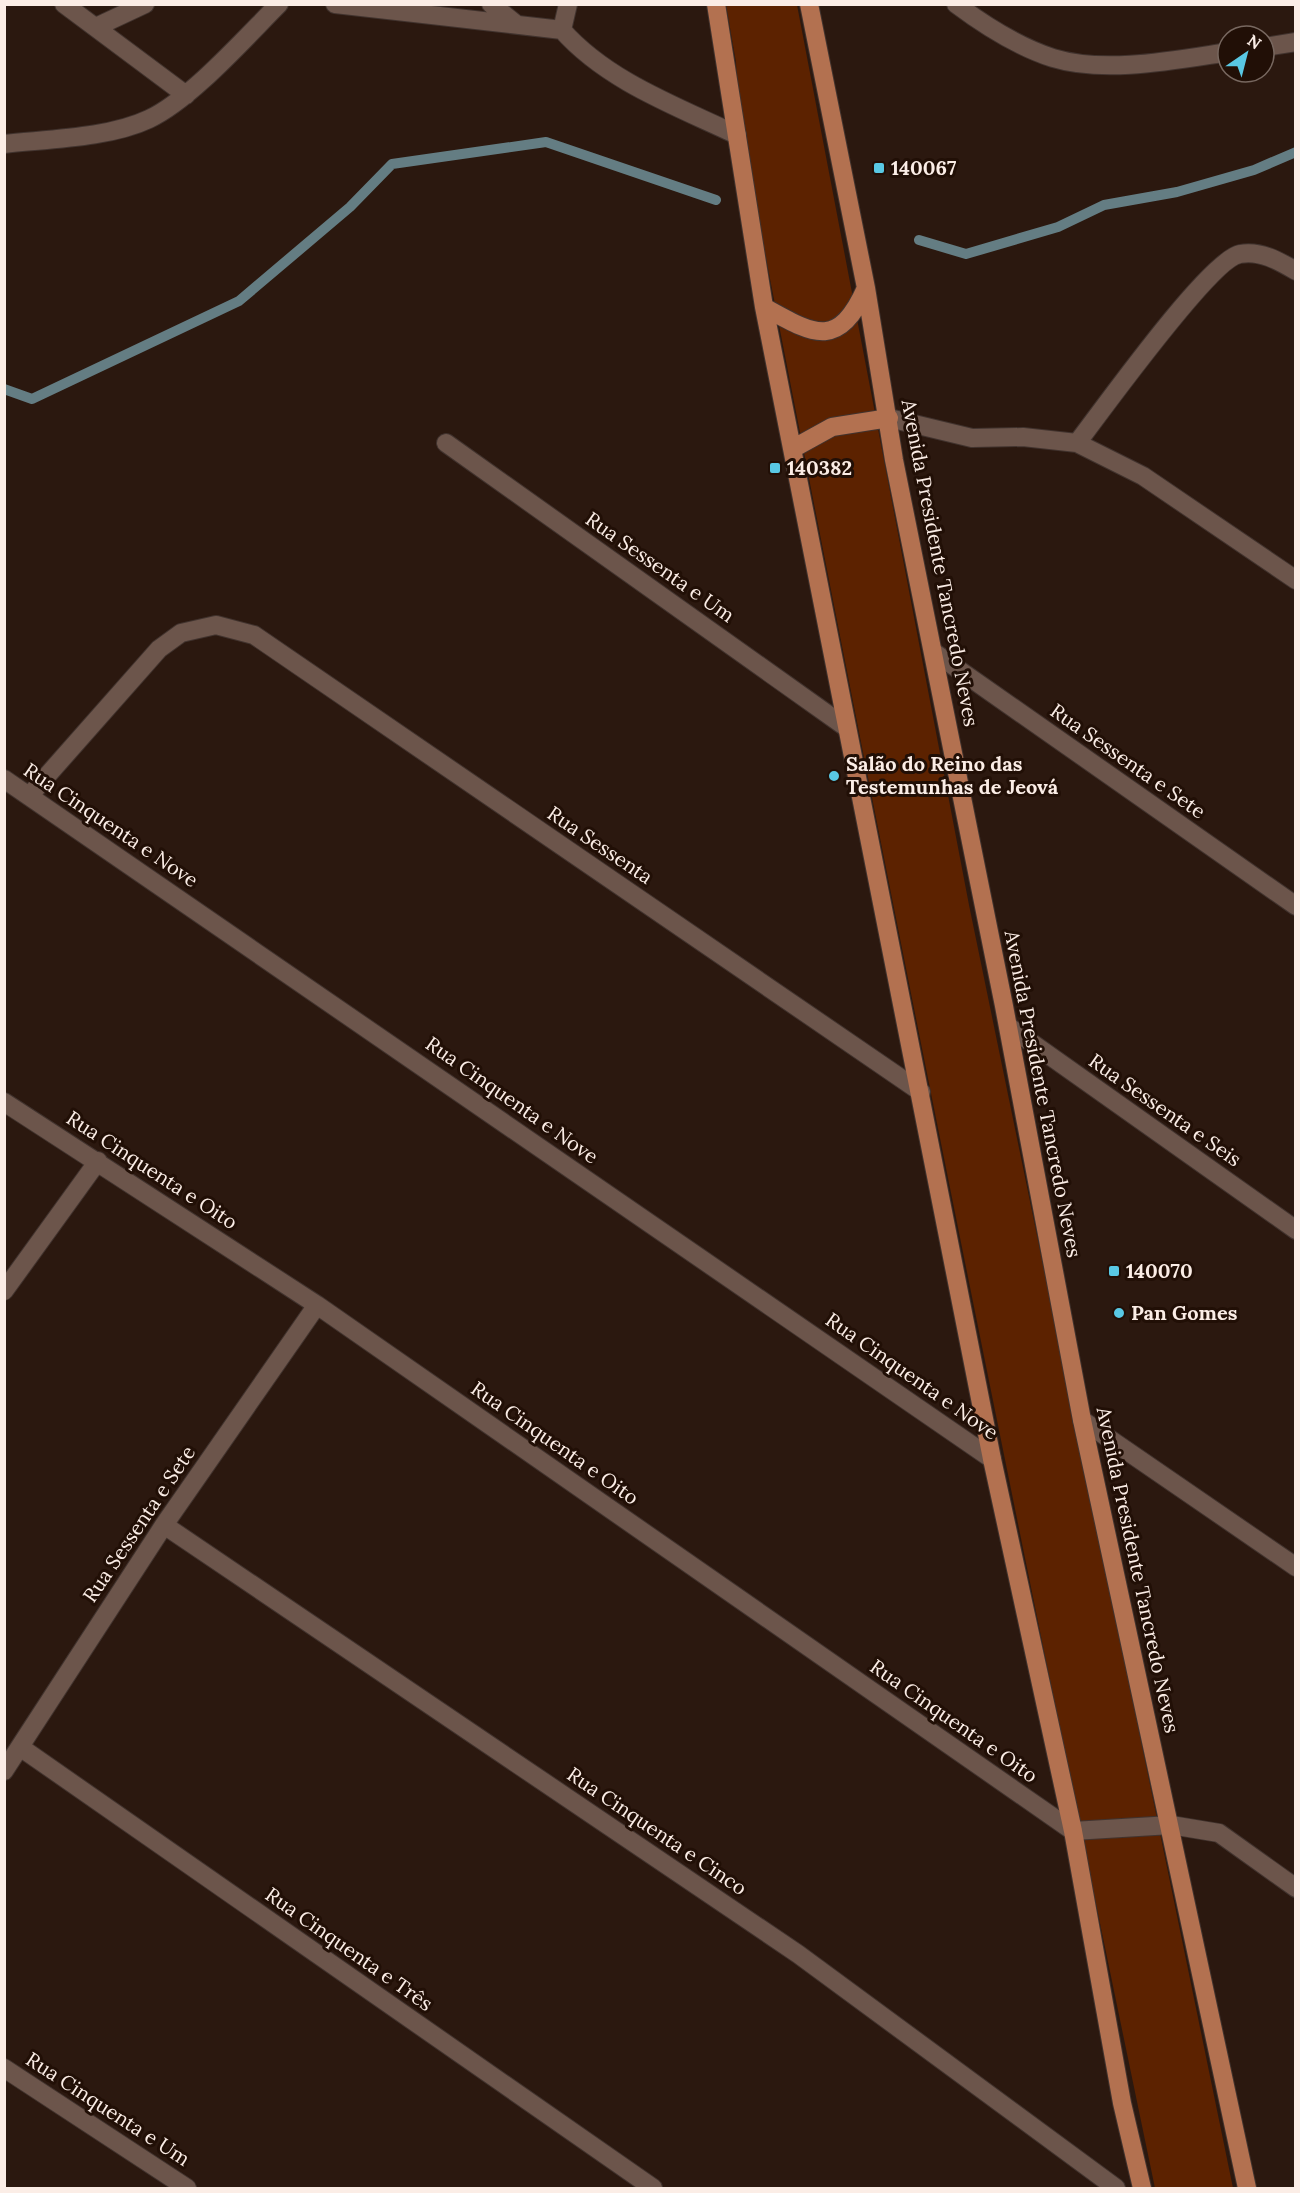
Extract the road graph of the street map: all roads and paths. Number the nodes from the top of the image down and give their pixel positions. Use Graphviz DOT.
graph roads {
  1 [pos="64,4"];
  2 [pos="146,4"];
  3 [pos="279,4"];
  4 [pos="335,4"];
  5 [pos="491,4"];
  6 [pos="568,4"];
  7 [pos="716,4"];
  8 [pos="809,4"];
  9 [pos="956,4"];
  10 [pos="516,24"];
  11 [pos="96,27"];
  12 [pos="562,30"];
  13 [pos="1296,42"];
  14 [pos="1276,44"];
  15 [pos="1216,54"];
  16 [pos="186,94"];
  17 [pos="737,135"];
  18 [pos="4,144"];
  19 [pos="1296,271"];
  20 [pos="866,288"];
  21 [pos="764,307"];
  22 [pos="889,418"];
  23 [pos="446,443"];
  24 [pos="1077,443"];
  25 [pos="794,448"];
  26 [pos="1296,580"];
  27 [pos="935,653"];
  28 [pos="847,728"];
  29 [pos="4,779"];
  30 [pos="30,795"];
  31 [pos="1296,906"];
  32 [pos="1008,1026"];
  33 [pos="921,1092"];
  34 [pos="4,1102"];
  35 [pos="98,1161"];
  36 [pos="1296,1230"];
  37 [pos="4,1291"];
  38 [pos="317,1305"];
  39 [pos="1082,1420"];
  40 [pos="992,1459"];
  41 [pos="164,1525"];
  42 [pos="1296,1568"];
  43 [pos="20,1746"];
  44 [pos="4,1771"];
  45 [pos="1171,1825"];
  46 [pos="1073,1831"];
  47 [pos="1296,1887"];
  48 [pos="4,2068"];
  49 [pos="1250,2185"];
  50 [pos="187,2188"];
  51 [pos="653,2188"];
  52 [pos="1116,2188"];
  53 [pos="1142,2188"];
  1 -- 11 [label="street"];
  2 -- 11 [label="street"];
  3 -- 16 [label="street"];
  4 -- 10 [label="street"];
  5 -- 10 [label="street"];
  6 -- 12 [label="street"];
  7 -- 17 [label="main road"];
  8 -- 20 [label="main road, Avenida Presidente Tancredo Neves"];
  9 -- 15 [label="street"];
  10 -- 12 [label="street"];
  11 -- 16 [label="street"];
  12 -- 17 [label="street"];
  13 -- 14 [label="street"];
  16 -- 18 [label="street"];
  17 -- 21 [label="main road"];
  19 -- 24 [label="street"];
  20 -- 21 [label="main road"];
  20 -- 22 [label="main road, Avenida Presidente Tancredo Neves"];
  21 -- 25 [label="main road"];
  22 -- 24 [label="street"];
  22 -- 25 [label="main road"];
  22 -- 27 [label="main road, Avenida Presidente Tancredo Neves"];
  23 -- 28 [label="street, Rua Sessenta e Um"];
  24 -- 26 [label="street"];
  25 -- 28 [label="main road"];
  27 -- 31 [label="street, Rua Sessenta e Sete"];
  27 -- 32 [label="main road, Avenida Presidente Tancredo Neves"];
  28 -- 33 [label="main road"];
  29 -- 30 [label="street, Rua Cinquenta e Nove"];
  30 -- 33 [label="street, Rua Sessenta"];
  30 -- 40 [label="street, Rua Cinquenta e Nove"];
  32 -- 36 [label="street, Rua Sessenta e Seis"];
  32 -- 39 [label="main road, Avenida Presidente Tancredo Neves"];
  33 -- 40 [label="main road"];
  34 -- 35 [label="street, Rua Cinquenta e Oito"];
  35 -- 37 [label="street"];
  35 -- 38 [label="street, Rua Cinquenta e Oito"];
  38 -- 41 [label="street, Rua Sessenta e Sete"];
  38 -- 46 [label="street, Rua Cinquenta e Oito"];
  39 -- 42 [label="street"];
  39 -- 45 [label="main road, Avenida Presidente Tancredo Neves"];
  40 -- 46 [label="main road"];
  41 -- 43 [label="street, Rua Sessenta e Sete"];
  41 -- 52 [label="street, Rua Cinquenta e Cinco"];
  43 -- 44 [label="street, Rua Sessenta e Sete"];
  43 -- 51 [label="street, Rua Cinquenta e Três"];
  45 -- 46 [label="street"];
  45 -- 47 [label="street"];
  45 -- 49 [label="main road, Avenida Presidente Tancredo Neves"];
  46 -- 53 [label="main road"];
  48 -- 50 [label="street, Rua Cinquenta e Um"];
}
